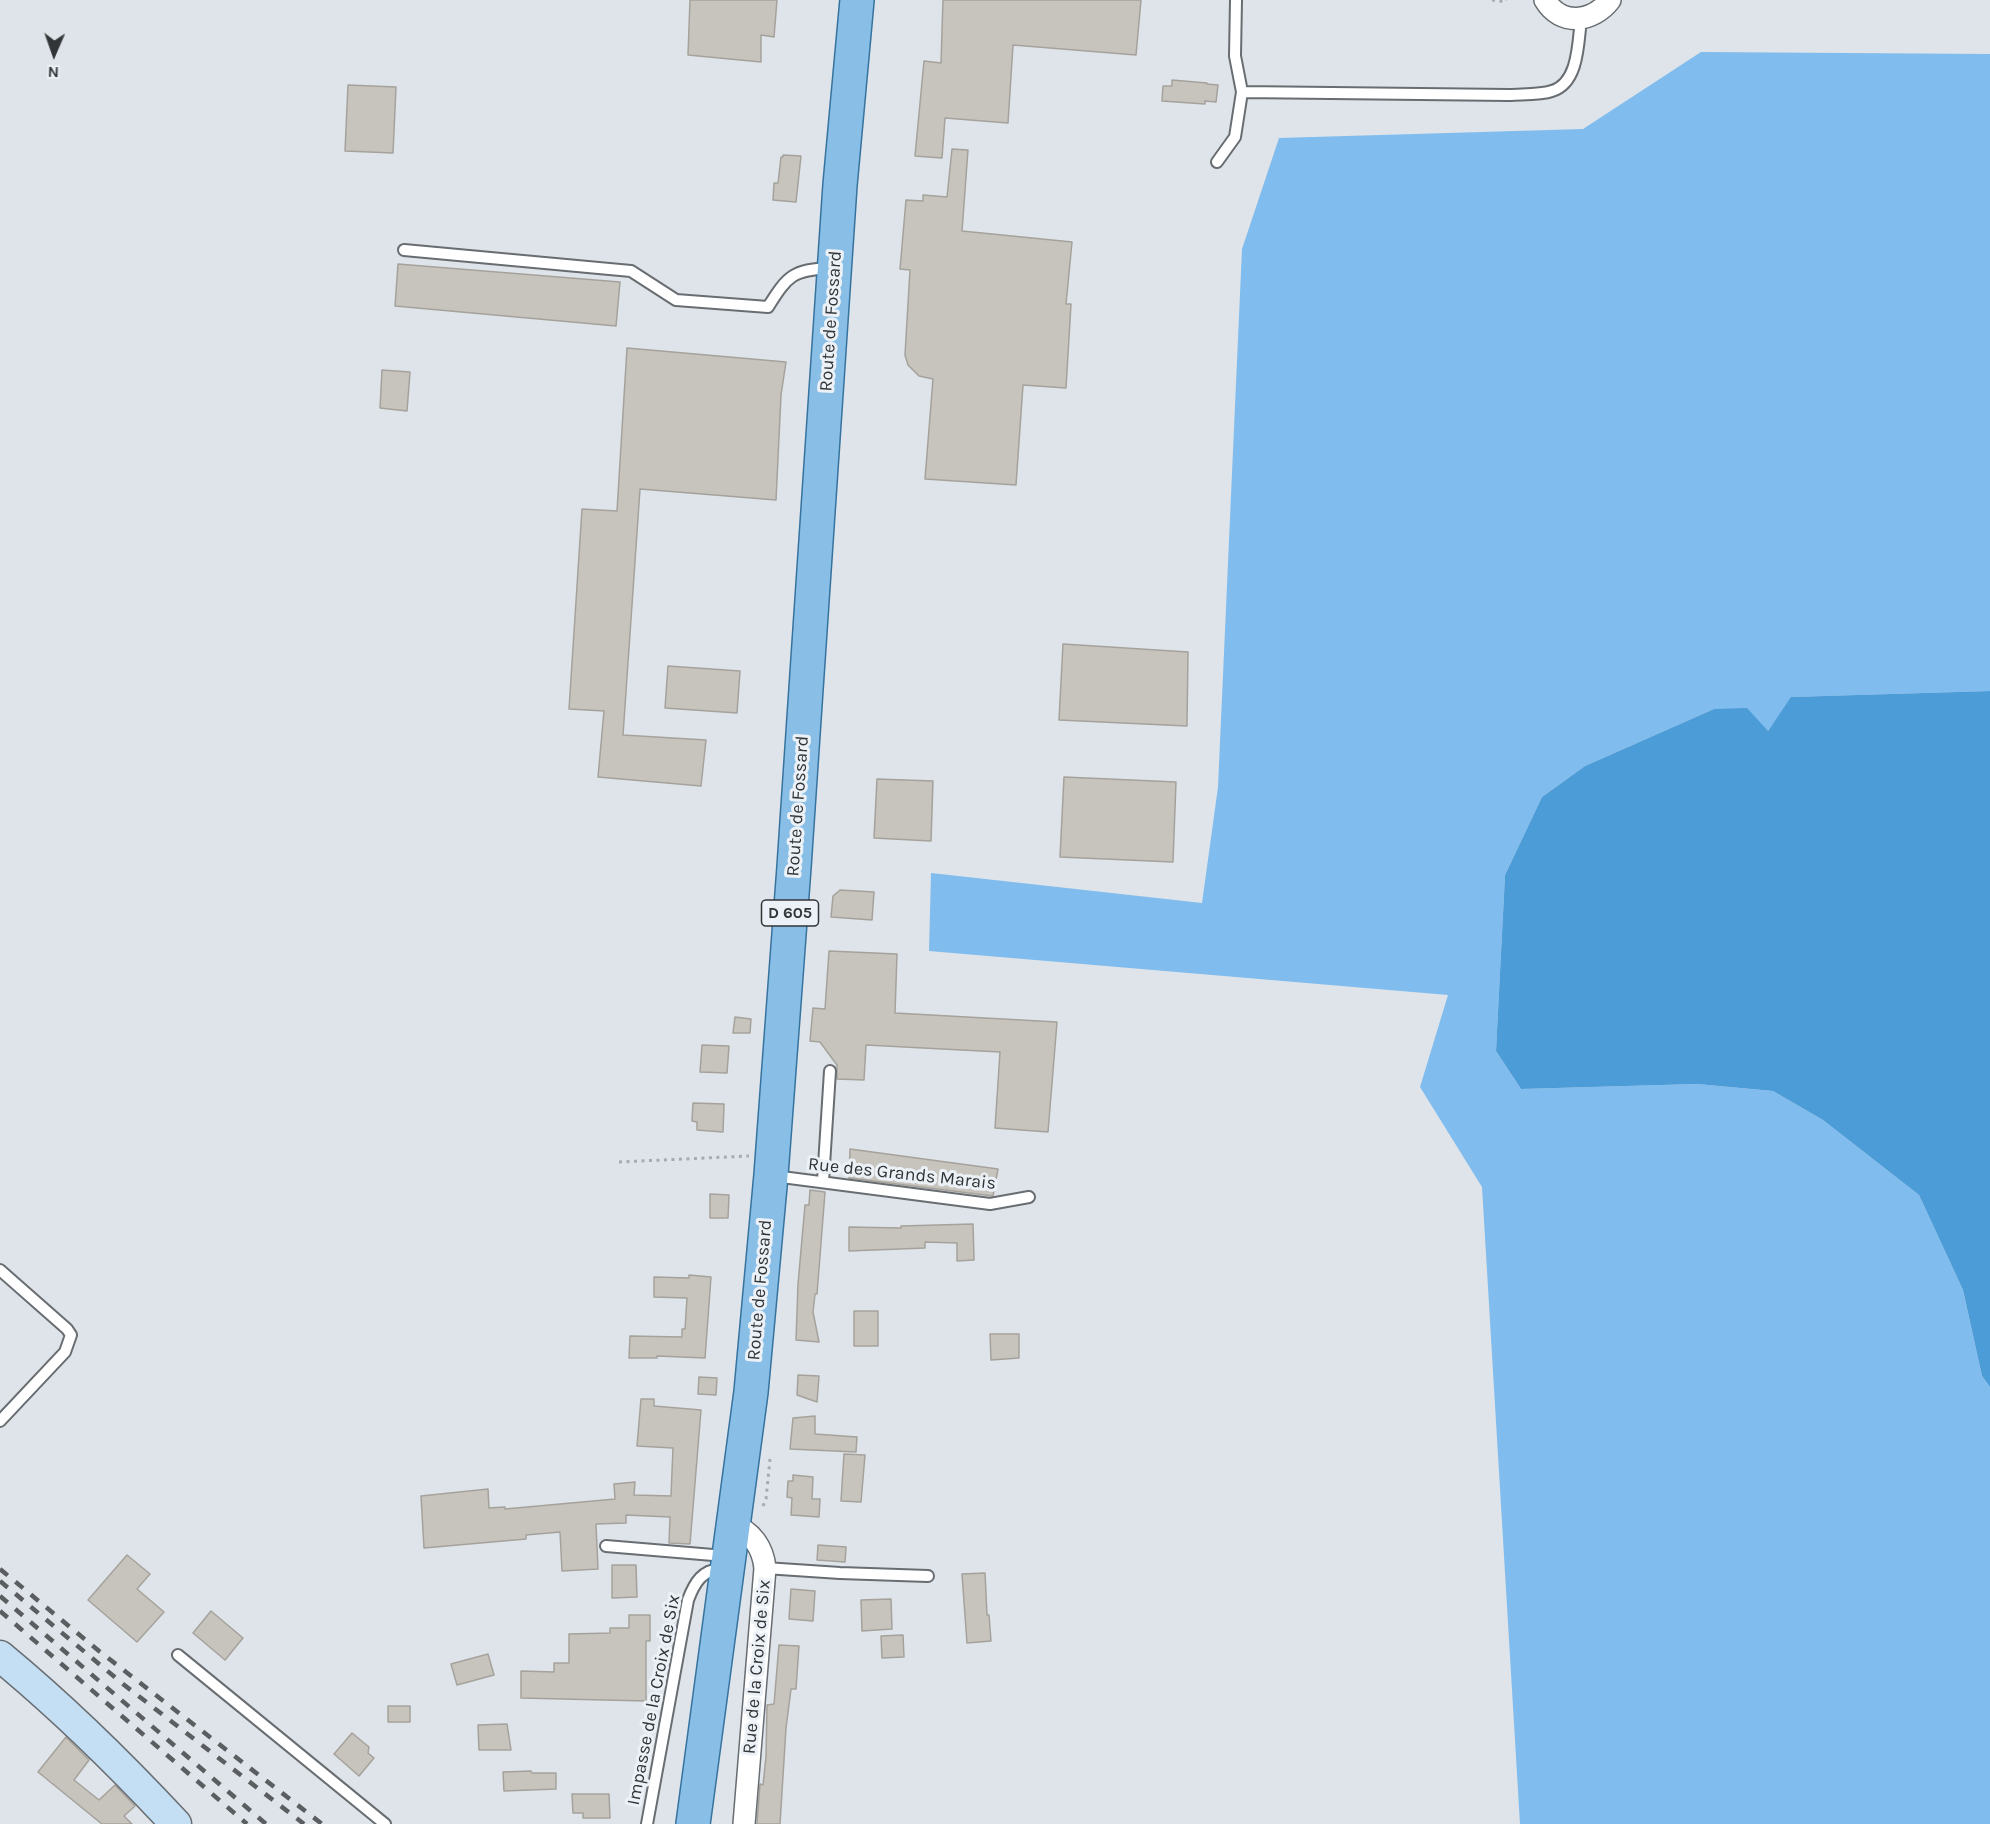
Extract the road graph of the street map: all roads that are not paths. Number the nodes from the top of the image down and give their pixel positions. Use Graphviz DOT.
graph roads {
  1 [pos="857,0"];
  2 [pos="1236,0"];
  3 [pos="1545,0"];
  4 [pos="1610,0"];
  5 [pos="1581,19"];
  6 [pos="1242,92"];
  7 [pos="1217,162"];
  8 [pos="405,250"];
  9 [pos="835,268"];
  10 [pos="830,1071"];
  11 [pos="771,1165"];
  12 [pos="824,1181"];
  13 [pos="1029,1197"];
  14 [pos="0,1270"];
  15 [pos="2,1426"];
  16 [pos="732,1525"];
  17 [pos="606,1546"];
  18 [pos="727,1563"];
  19 [pos="765,1568"];
  20 [pos="927,1576"];
  21 [pos="178,1655"];
  22 [pos="0,1656"];
  23 [pos="176,1824"];
  24 [pos="385,1824"];
  25 [pos="647,1824"];
  26 [pos="693,1824"];
  27 [pos="744,1824"];
  1 -- 9 [label="main road, Route de Fossard / D 605"];
  2 -- 6 [label="lane"];
  3 -- 5 [label="street"];
  4 -- 5 [label="street"];
  5 -- 6 [label="lane"];
  6 -- 7 [label="lane"];
  8 -- 9 [label="lane"];
  9 -- 11 [label="main road, Route de Fossard / D 605"];
  10 -- 12 [label="lane"];
  11 -- 12 [label="lane, Rue des Grands Marais"];
  11 -- 16 [label="main road, Route de Fossard / D 605"];
  12 -- 13 [label="lane, Rue des Grands Marais"];
  14 -- 15 [label="lane"];
  16 -- 18 [label="main road, Route de Fossard / D 605"];
  16 -- 19 [label="street, Rue de la Croix de Six"];
  17 -- 18 [label="lane"];
  18 -- 25 [label="lane, Impasse de la Croix de Six"];
  18 -- 26 [label="main road, Route de Fossard / D 605"];
  19 -- 20 [label="lane"];
  19 -- 27 [label="street, Rue de la Croix de Six"];
  21 -- 24 [label="lane"];
  22 -- 23 [label="street"];
}
